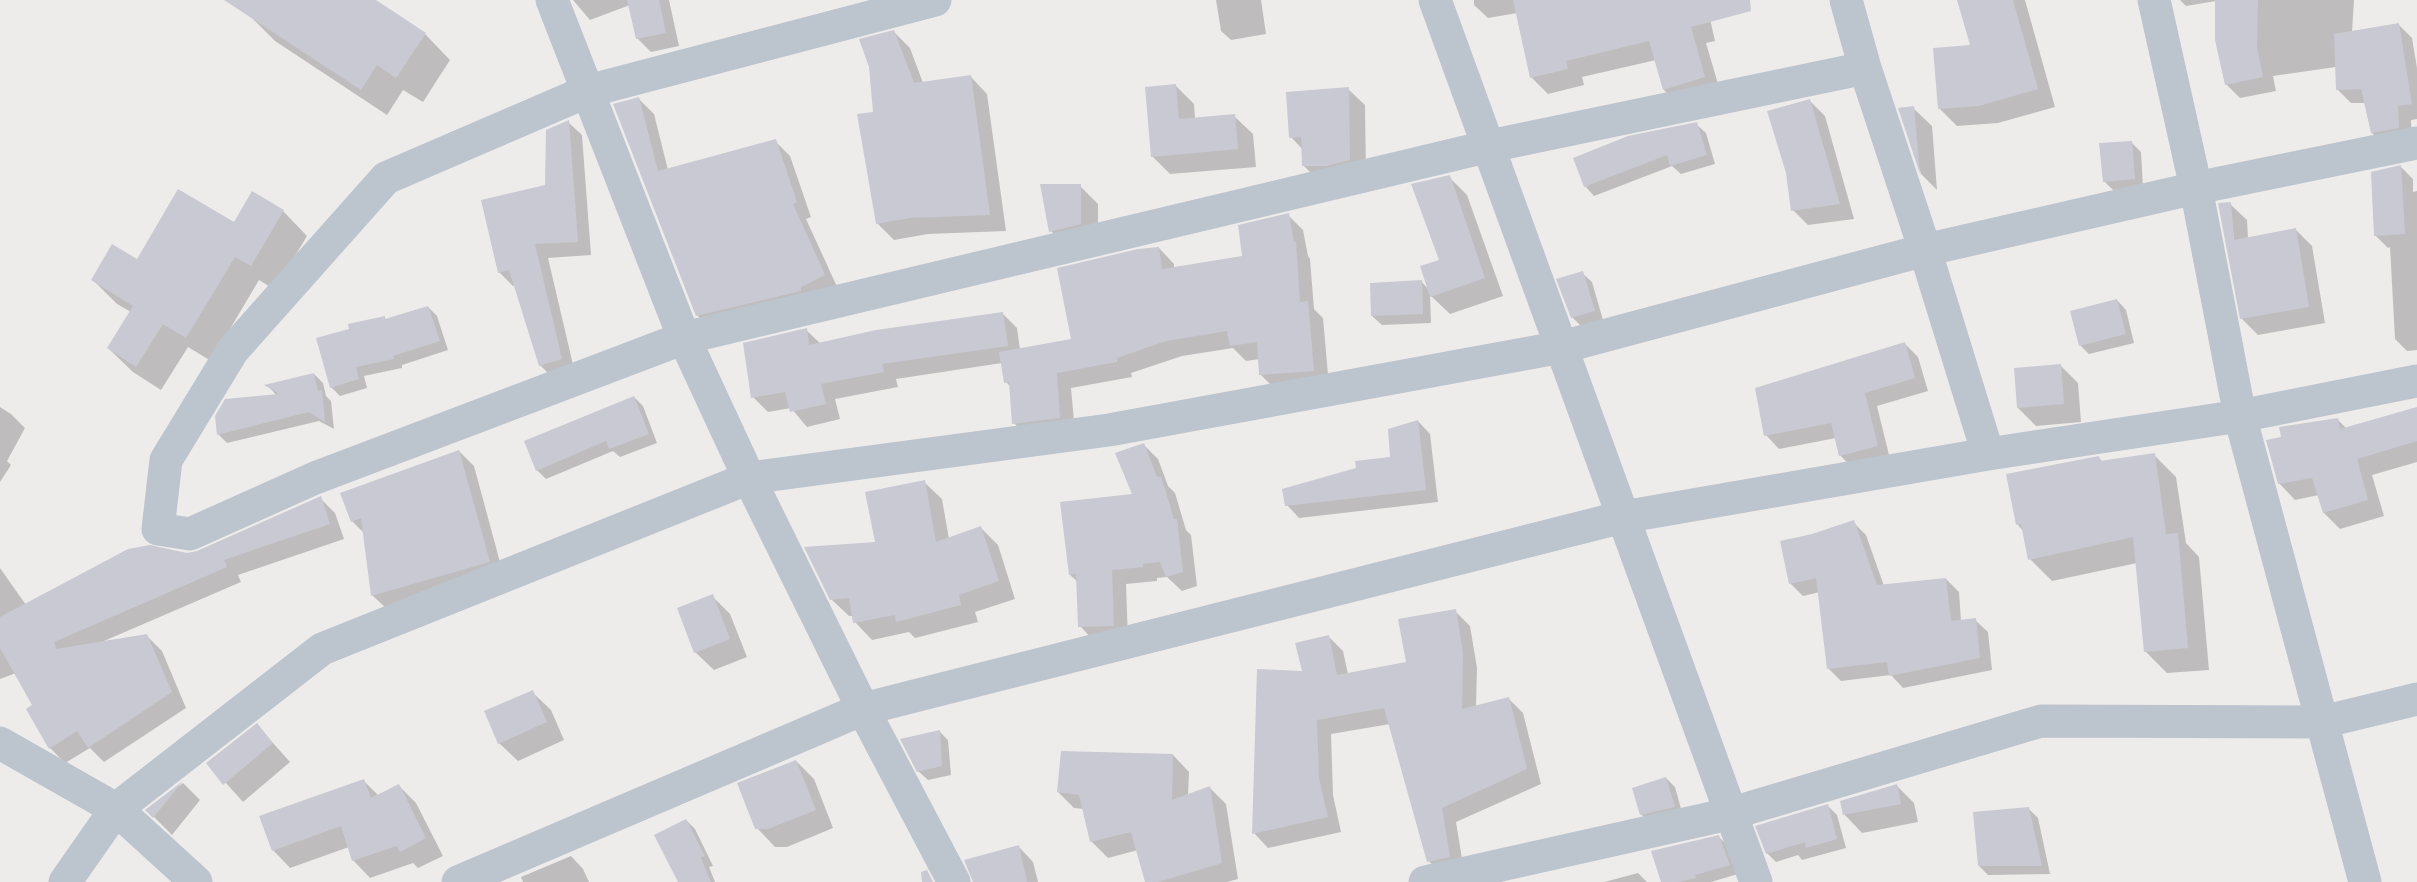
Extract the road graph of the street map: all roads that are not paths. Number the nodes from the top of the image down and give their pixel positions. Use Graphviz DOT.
graph roads {
  1 [pos="552,0"];
  2 [pos="935,0"];
  3 [pos="1436,0"];
  4 [pos="1846,0"];
  5 [pos="2154,0"];
  6 [pos="1864,68"];
  7 [pos="588,91"];
  8 [pos="2417,143"];
  9 [pos="1490,146"];
  10 [pos="2196,188"];
  11 [pos="1925,250"];
  12 [pos="684,338"];
  13 [pos="1562,347"];
  14 [pos="2417,381"];
  15 [pos="2240,416"];
  16 [pos="1988,454"];
  17 [pos="749,478"];
  18 [pos="1623,517"];
  19 [pos="2417,699"];
  20 [pos="863,709"];
  21 [pos="2322,722"];
  22 [pos="0,743"];
  23 [pos="116,809"];
  24 [pos="1729,814"];
  25 [pos="65,882"];
  26 [pos="196,882"];
  27 [pos="458,882"];
  28 [pos="954,882"];
  29 [pos="1425,882"];
  30 [pos="1756,882"];
  31 [pos="2365,882"];
  1 -- 7 [label="street"];
  2 -- 7 [label="street"];
  3 -- 9 [label="street"];
  4 -- 6 [label="street"];
  5 -- 10 [label="street"];
  6 -- 9 [label="street"];
  6 -- 11 [label="street"];
  7 -- 12 [label="street"];
  7 -- 12 [label="street"];
  8 -- 10 [label="street"];
  9 -- 12 [label="street"];
  9 -- 13 [label="street"];
  10 -- 11 [label="street"];
  10 -- 15 [label="street"];
  11 -- 13 [label="street"];
  11 -- 16 [label="street"];
  12 -- 17 [label="street"];
  13 -- 17 [label="street"];
  13 -- 18 [label="street"];
  14 -- 15 [label="street"];
  15 -- 16 [label="street"];
  15 -- 21 [label="street"];
  16 -- 18 [label="street"];
  17 -- 20 [label="street"];
  17 -- 23 [label="street"];
  18 -- 20 [label="street"];
  18 -- 24 [label="street"];
  19 -- 21 [label="street"];
  20 -- 27 [label="street"];
  20 -- 28 [label="street"];
  21 -- 24 [label="street"];
  21 -- 31 [label="street"];
  22 -- 23 [label="street"];
  23 -- 25 [label="street"];
  23 -- 26 [label="street"];
  24 -- 29 [label="street"];
  24 -- 30 [label="street"];
}
